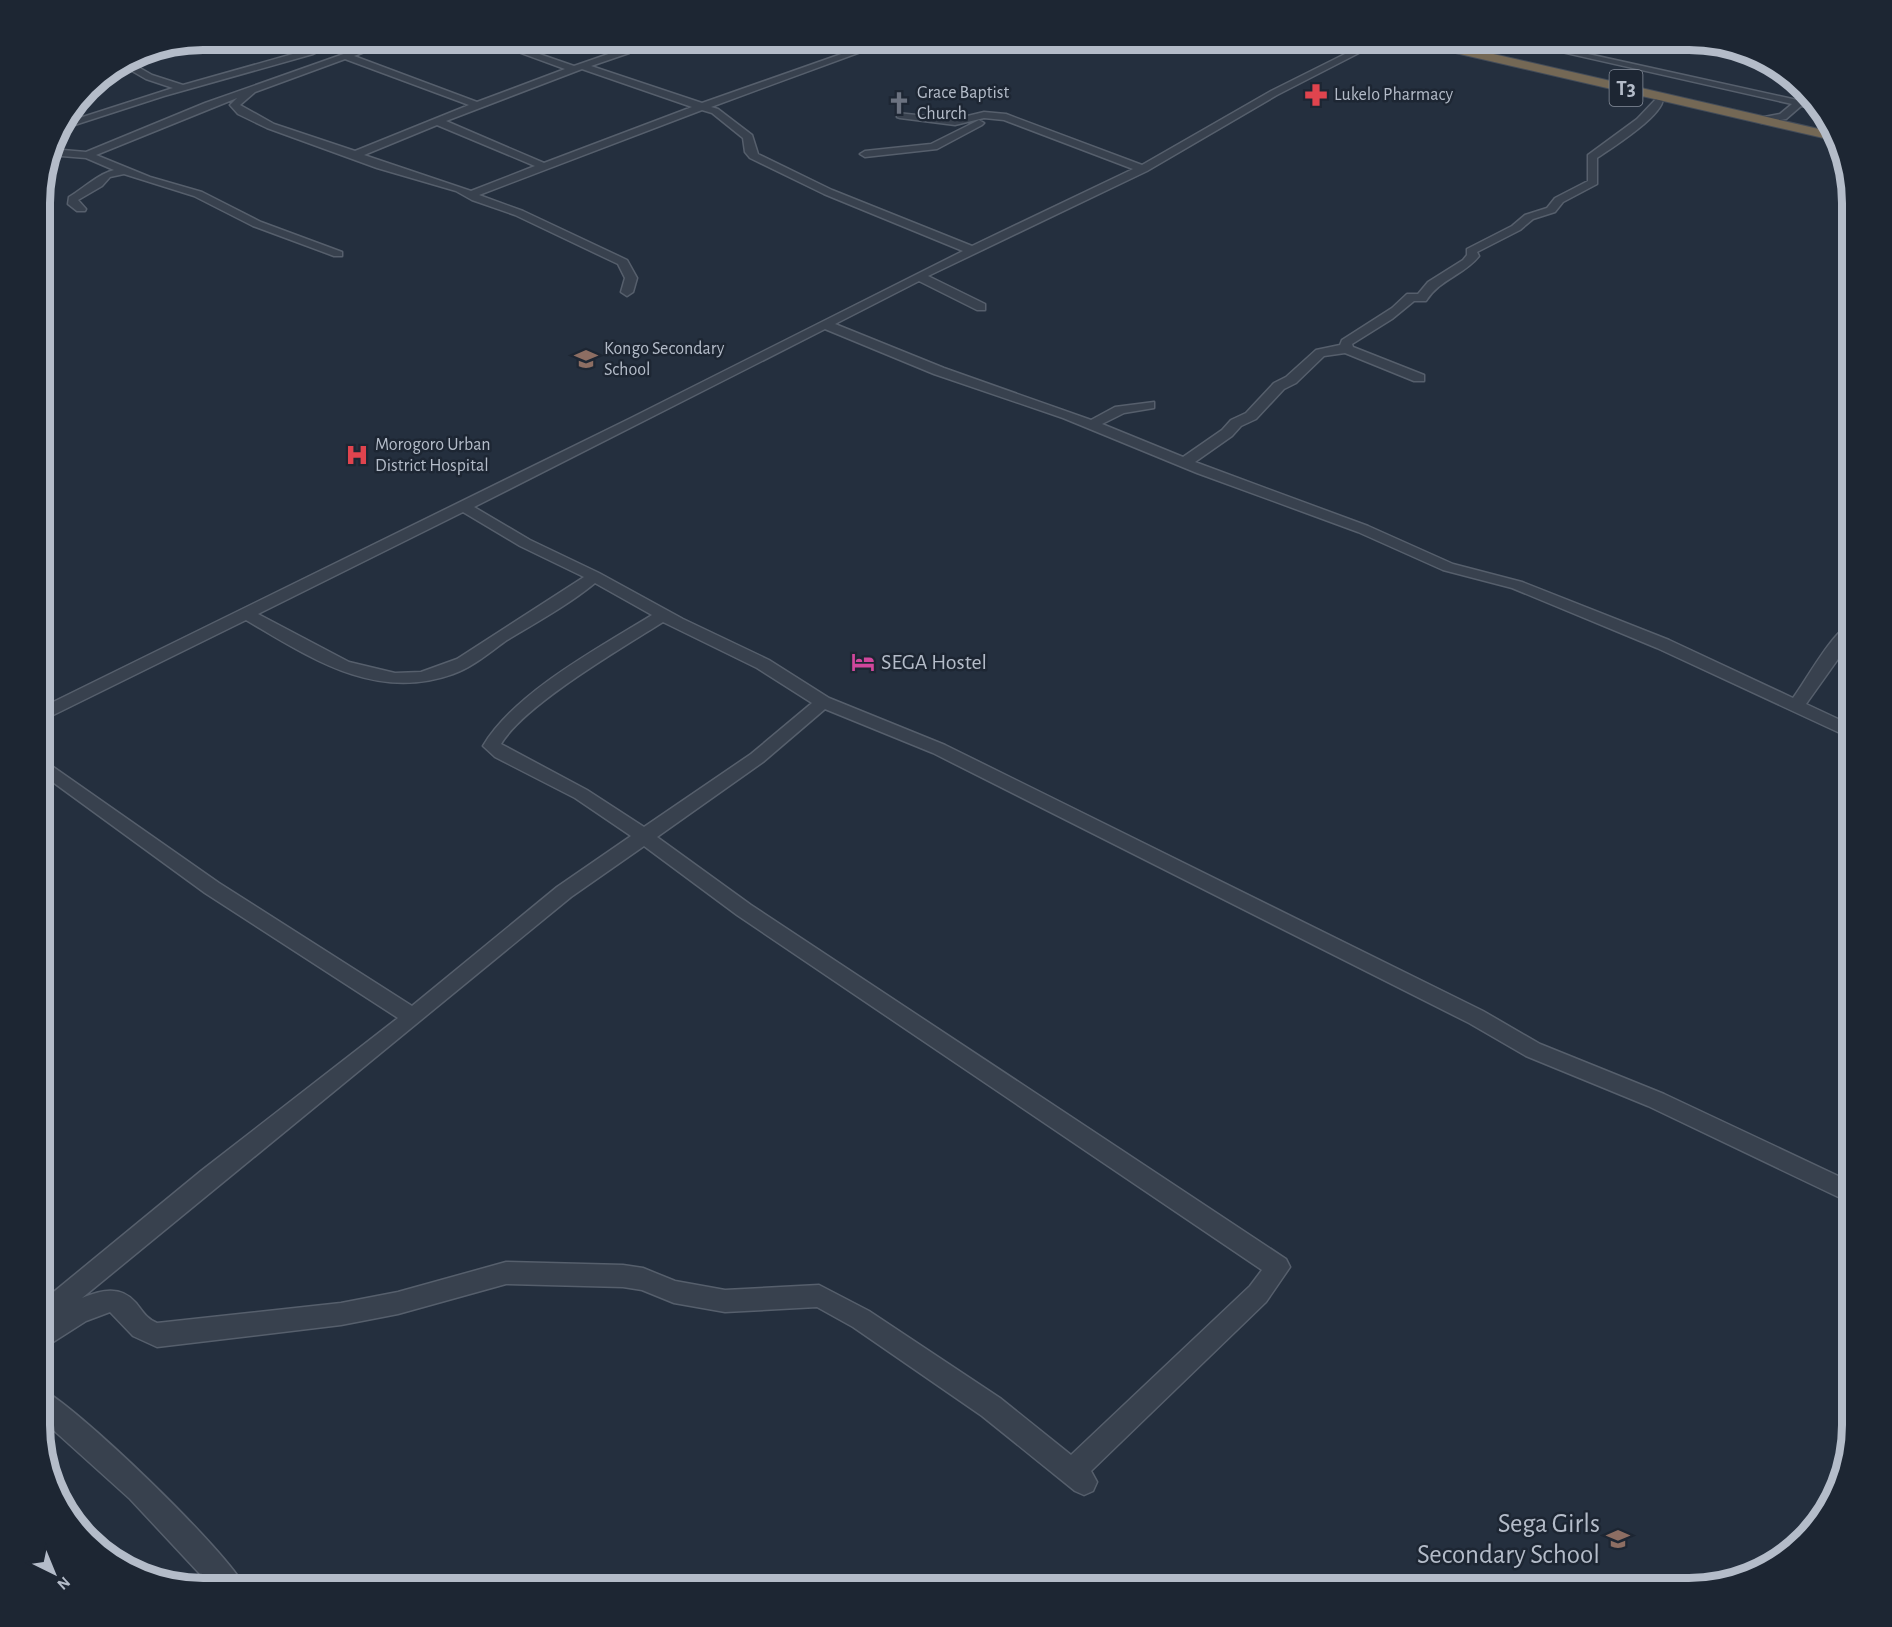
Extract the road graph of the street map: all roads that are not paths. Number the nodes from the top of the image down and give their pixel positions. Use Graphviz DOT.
graph roads {
  1 [pos="315,50"];
  2 [pos="366,50"];
  3 [pos="523,50"];
  4 [pos="627,50"];
  5 [pos="862,50"];
  6 [pos="1360,50"];
  7 [pos="1460,50"];
  8 [pos="1555,50"];
  9 [pos="347,57"];
  10 [pos="132,67"];
  11 [pos="579,68"];
  12 [pos="179,89"];
  13 [pos="251,90"];
  14 [pos="208,92"];
  15 [pos="228,98"];
  16 [pos="1660,100"];
  17 [pos="1803,100"];
  18 [pos="1798,103"];
  19 [pos="478,105"];
  20 [pos="1808,105"];
  21 [pos="704,107"];
  22 [pos="900,115"];
  23 [pos="997,115"];
  24 [pos="1762,120"];
  25 [pos="436,121"];
  26 [pos="72,123"];
  27 [pos="1827,135"];
  28 [pos="58,154"];
  29 [pos="87,154"];
  30 [pos="865,154"];
  31 [pos="355,155"];
  32 [pos="543,166"];
  33 [pos="1143,169"];
  34 [pos="127,170"];
  35 [pos="469,195"];
  36 [pos="81,208"];
  37 [pos="971,250"];
  38 [pos="338,254"];
  39 [pos="919,276"];
  40 [pos="627,292"];
  41 [pos="981,307"];
  42 [pos="824,324"];
  43 [pos="1347,349"];
  44 [pos="1419,378"];
  45 [pos="1149,405"];
  46 [pos="1092,424"];
  47 [pos="1184,462"];
  48 [pos="464,507"];
  49 [pos="594,576"];
  50 [pos="246,614"];
  51 [pos="663,615"];
  52 [pos="1843,639"];
  53 [pos="823,702"];
  54 [pos="1796,706"];
  55 [pos="50,711"];
  56 [pos="1843,728"];
  57 [pos="50,771"];
  58 [pos="643,835"];
  59 [pos="413,1017"];
  60 [pos="1843,1189"];
  61 [pos="50,1310"];
  62 [pos="50,1332"];
  63 [pos="50,1410"];
  64 [pos="221,1578"];
  1 -- 14 [label="street"];
  2 -- 9 [label="street"];
  3 -- 11 [label="street"];
  4 -- 11 [label="street"];
  5 -- 21 [label="street"];
  6 -- 33 [label="street"];
  7 -- 24 [label="highway, T3"];
  8 -- 18 [label="street"];
  9 -- 13 [label="street"];
  9 -- 19 [label="street"];
  10 -- 12 [label="street"];
  11 -- 19 [label="street"];
  11 -- 21 [label="street"];
  12 -- 14 [label="street"];
  12 -- 14 [label="street"];
  12 -- 26 [label="street"];
  13 -- 15 [label="street"];
  13 -- 31 [label="street"];
  14 -- 15 [label="street"];
  15 -- 29 [label="street"];
  16 -- 43 [label="street"];
  17 -- 18 [label="street"];
  18 -- 20 [label="street"];
  18 -- 24 [label="street"];
  19 -- 25 [label="street"];
  21 -- 32 [label="street"];
  21 -- 37 [label="street"];
  22 -- 23 [label="street"];
  23 -- 30 [label="street"];
  23 -- 33 [label="street"];
  24 -- 27 [label="highway, T3"];
  25 -- 31 [label="street"];
  25 -- 32 [label="street"];
  28 -- 29 [label="street"];
  29 -- 34 [label="street"];
  31 -- 35 [label="street"];
  32 -- 35 [label="street"];
  33 -- 37 [label="street"];
  34 -- 36 [label="street"];
  34 -- 38 [label="street"];
  35 -- 40 [label="street"];
  37 -- 39 [label="street"];
  39 -- 41 [label="street"];
  39 -- 42 [label="street"];
  42 -- 46 [label="street"];
  42 -- 48 [label="street"];
  43 -- 44 [label="street"];
  43 -- 47 [label="street"];
  45 -- 46 [label="street"];
  46 -- 47 [label="street"];
  47 -- 54 [label="street"];
  48 -- 49 [label="street"];
  48 -- 50 [label="street"];
  49 -- 50 [label="street"];
  49 -- 51 [label="street"];
  50 -- 55 [label="street"];
  51 -- 53 [label="street"];
  51 -- 58 [label="street"];
  52 -- 54 [label="street"];
  53 -- 58 [label="street"];
  53 -- 60 [label="street"];
  54 -- 56 [label="street"];
  57 -- 59 [label="street"];
  58 -- 59 [label="street"];
  58 -- 62 [label="street"];
  59 -- 61 [label="street"];
  63 -- 64 [label="street"];
}
